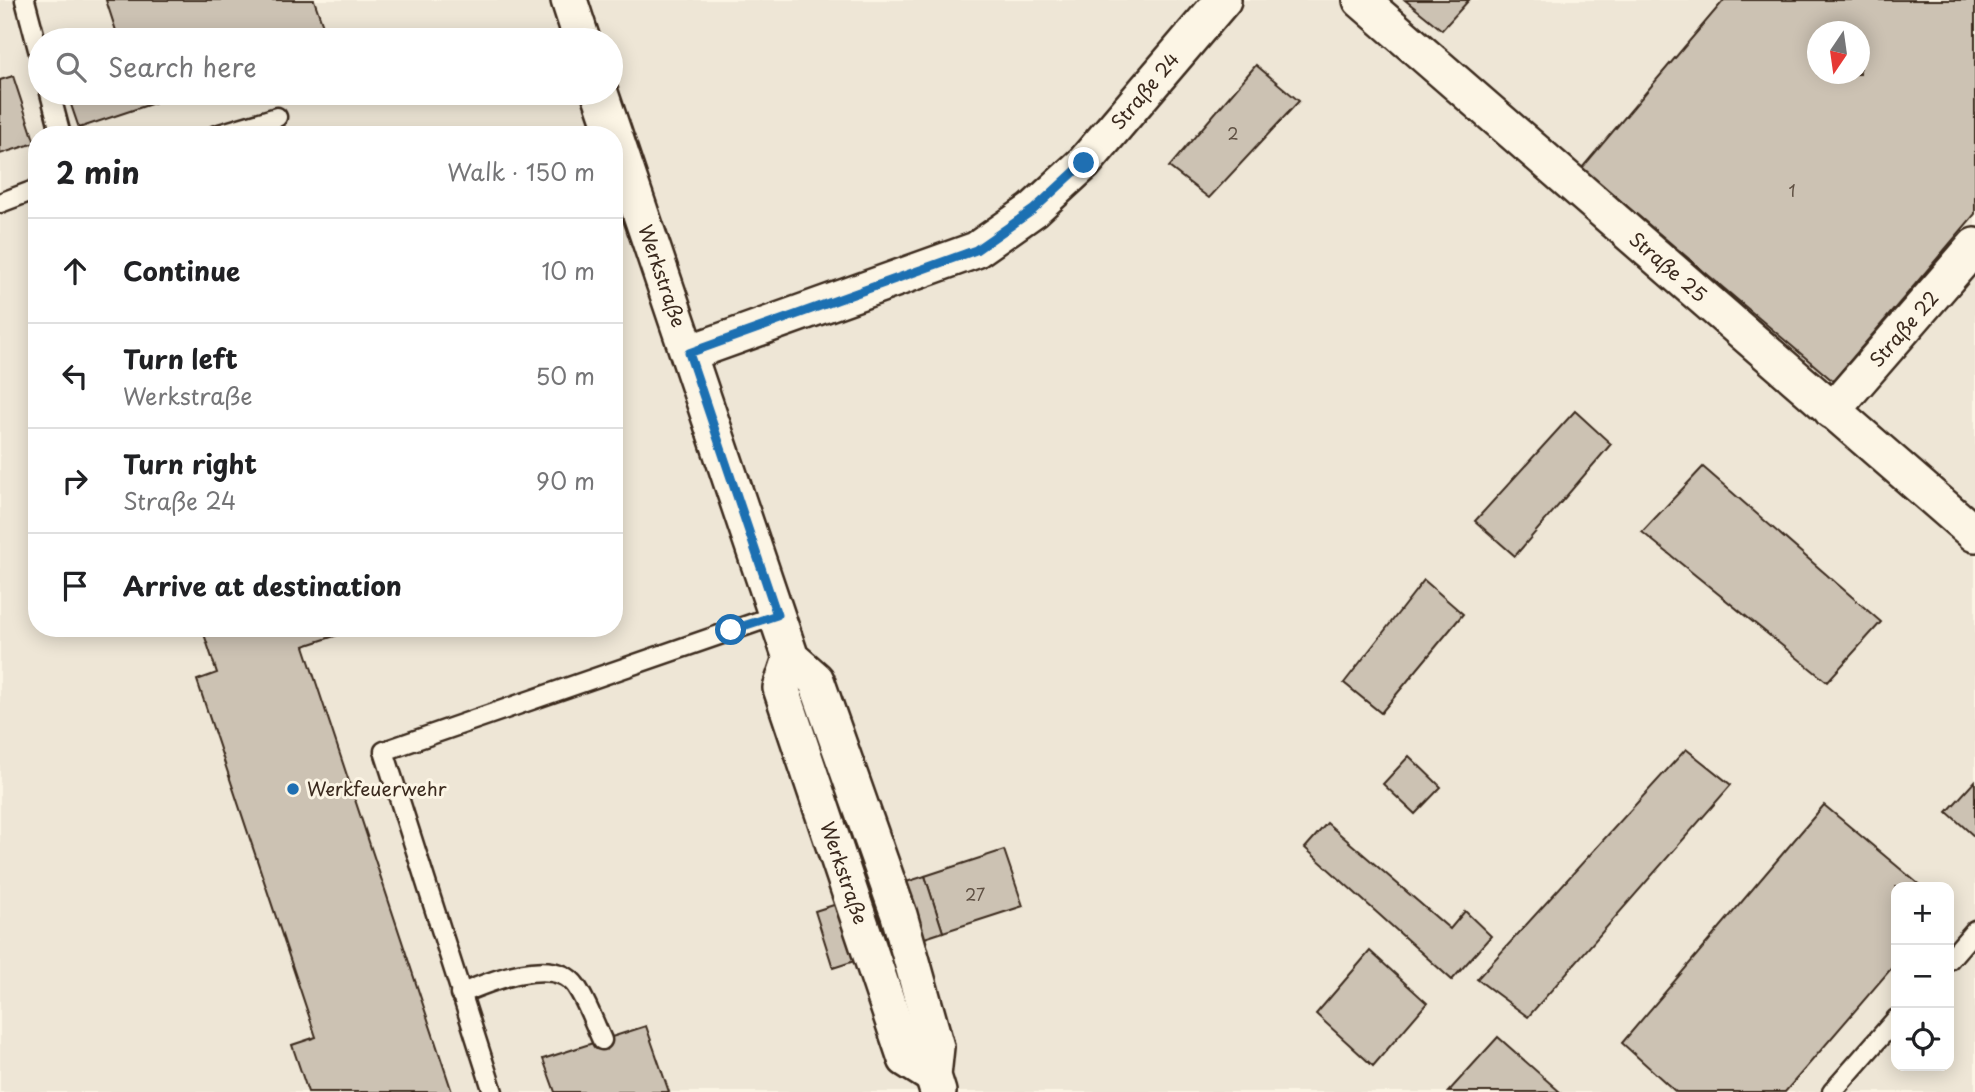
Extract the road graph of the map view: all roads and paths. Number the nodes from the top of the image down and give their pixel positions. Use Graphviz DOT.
graph roads {
  1 [pos="25,0"];
  2 [pos="569,0"];
  3 [pos="1223,0"];
  4 [pos="1361,0"];
  5 [pos="32,28"];
  6 [pos="578,28"];
  7 [pos="53,105"];
  8 [pos="604,105"];
  9 [pos="277,117"];
  10 [pos="59,126"];
  11 [pos="246,126"];
  12 [pos="611,126"];
  13 [pos="623,160"];
  14 [pos="28,192"];
  15 [pos="0,202"];
  16 [pos="1975,246"];
  17 [pos="689,353"];
  18 [pos="1832,411"];
  19 [pos="1975,534"];
  20 [pos="777,615"];
  21 [pos="1975,930"];
  22 [pos="1954,954"];
  23 [pos="460,994"];
  24 [pos="1891,1025"];
  25 [pos="602,1040"];
  26 [pos="935,1084"];
  27 [pos="493,1092"];
  28 [pos="1832,1092"];
  1 -- 5 [label="lane"];
  2 -- 6 [label="street"];
  3 -- 17 [label="street, Straße 24"];
  4 -- 18 [label="street, Straße 25"];
  7 -- 10 [label="lane"];
  8 -- 12 [label="street, Werkstraße"];
  9 -- 11 [label="lane"];
  13 -- 17 [label="street, Werkstraße"];
  14 -- 15 [label="lane"];
  16 -- 18 [label="street, Straße 22"];
  17 -- 20 [label="street, Werkstraße"];
  18 -- 19 [label="street, Straße 25"];
  20 -- 23 [label="lane"];
  20 -- 26 [label="street, Werkstraße"];
  21 -- 22 [label="lane"];
  23 -- 25 [label="lane"];
  23 -- 27 [label="lane"];
  24 -- 28 [label="lane"];
}
